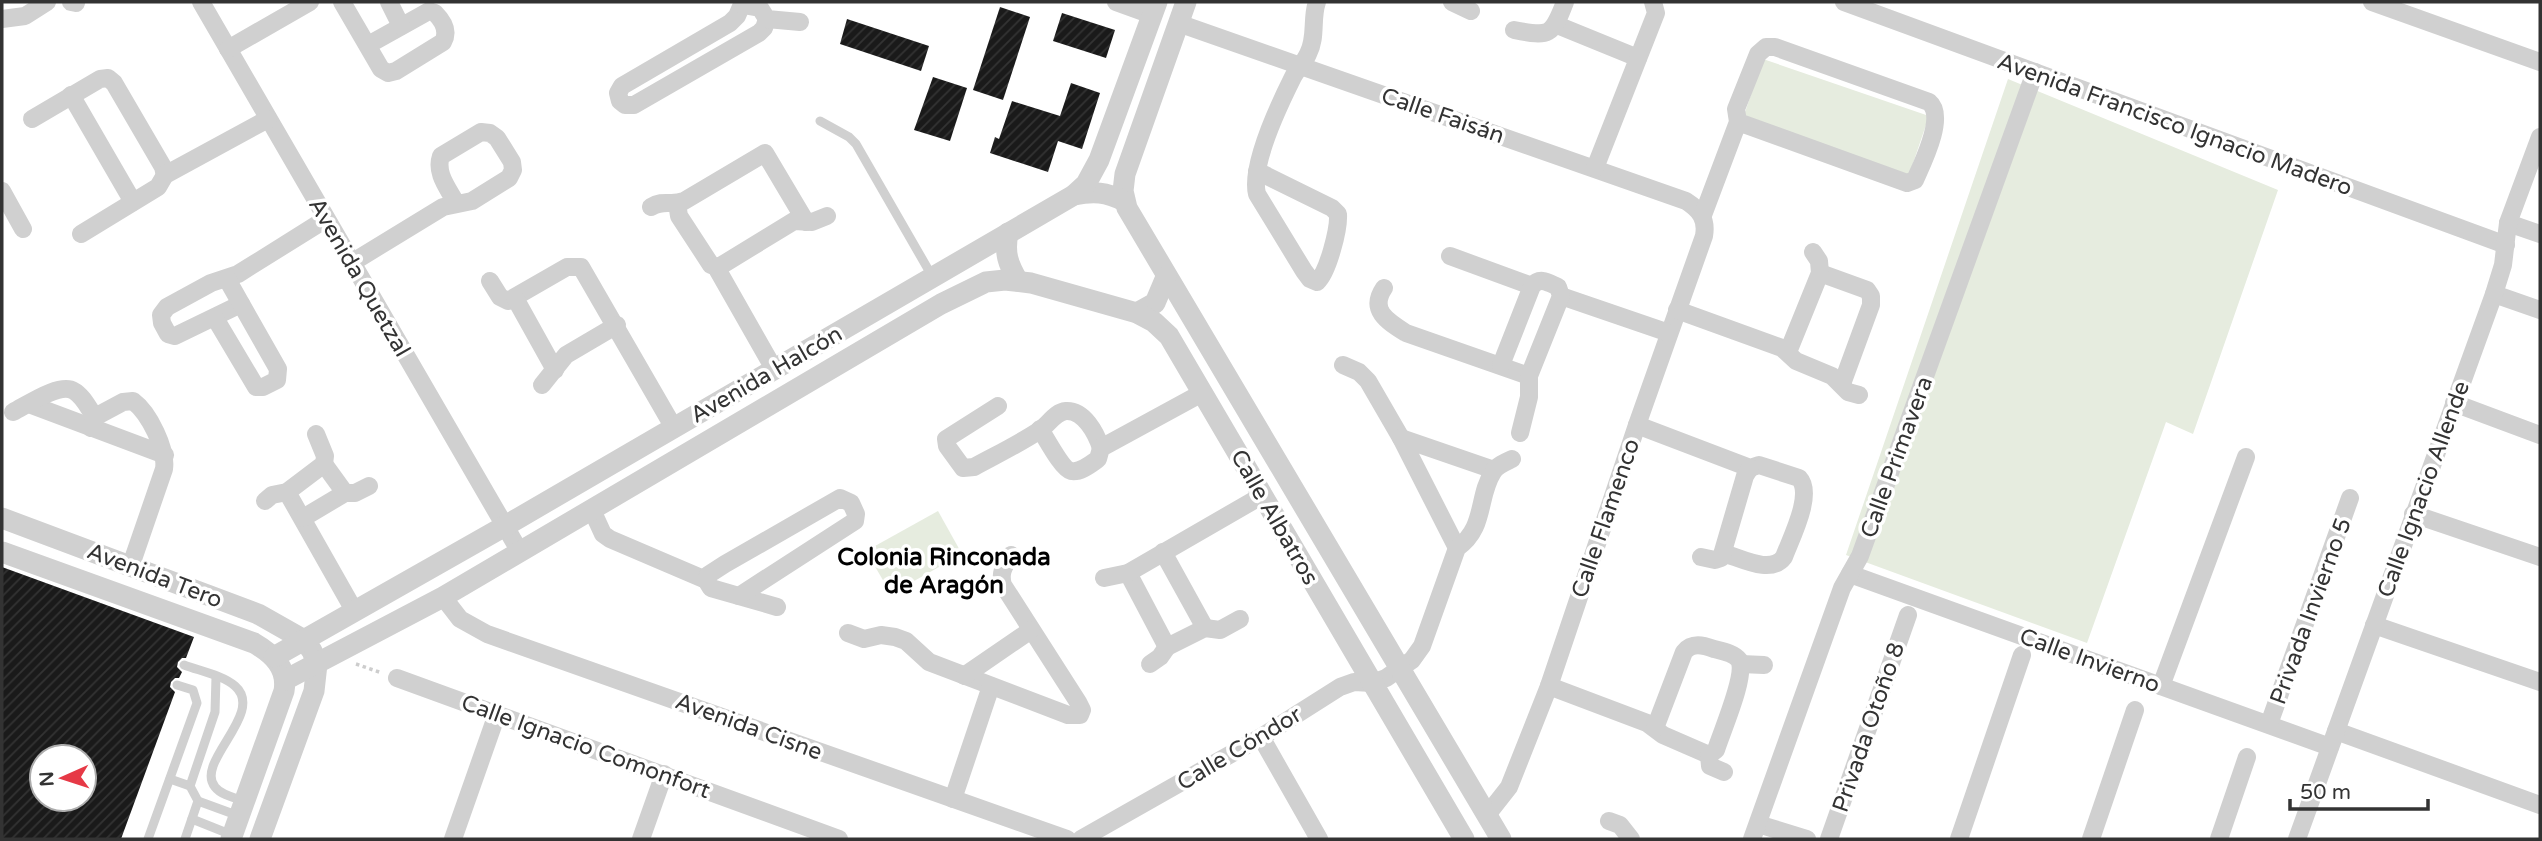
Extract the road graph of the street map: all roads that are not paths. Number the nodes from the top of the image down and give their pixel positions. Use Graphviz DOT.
graph roads {
  1 [pos="47,2"];
  2 [pos="201,2"];
  3 [pos="310,2"];
  4 [pos="342,2"];
  5 [pos="388,2"];
  6 [pos="1116,2"];
  7 [pos="1186,2"];
  8 [pos="1317,2"];
  9 [pos="1452,2"];
  10 [pos="1565,2"];
  11 [pos="1653,2"];
  12 [pos="1844,2"];
  13 [pos="2372,2"];
  14 [pos="743,3"];
  15 [pos="1154,8"];
  16 [pos="1471,11"];
  17 [pos="5,19"];
  18 [pos="767,19"];
  19 [pos="800,22"];
  20 [pos="1178,23"];
  21 [pos="1557,25"];
  22 [pos="401,26"];
  23 [pos="1514,30"];
  24 [pos="368,45"];
  25 [pos="228,49"];
  26 [pos="1638,58"];
  27 [pos="2540,62"];
  28 [pos="1301,66"];
  29 [pos="2035,72"];
  30 [pos="71,95"];
  31 [pos="268,118"];
  32 [pos="32,119"];
  33 [pos="820,121"];
  34 [pos="1738,122"];
  35 [pos="2540,137"];
  36 [pos="1595,168"];
  37 [pos="1257,171"];
  38 [pos="165,175"];
  39 [pos="3,194"];
  40 [pos="1074,195"];
  41 [pos="1124,201"];
  42 [pos="133,202"];
  43 [pos="456,203"];
  44 [pos="677,203"];
  45 [pos="650,207"];
  46 [pos="1703,215"];
  47 [pos="827,216"];
  48 [pos="326,219"];
  49 [pos="806,222"];
  50 [pos="2508,223"];
  51 [pos="23,229"];
  52 [pos="1008,233"];
  53 [pos="81,234"];
  54 [pos="2540,234"];
  55 [pos="2506,245"];
  56 [pos="1813,252"];
  57 [pos="1450,256"];
  58 [pos="352,262"];
  59 [pos="716,267"];
  60 [pos="1820,273"];
  61 [pos="932,276"];
  62 [pos="1166,277"];
  63 [pos="227,279"];
  64 [pos="490,281"];
  65 [pos="1018,281"];
  66 [pos="1532,286"];
  67 [pos="1384,288"];
  68 [pos="2494,294"];
  69 [pos="1561,296"];
  70 [pos="515,298"];
  71 [pos="242,304"];
  72 [pos="1677,310"];
  73 [pos="2540,310"];
  74 [pos="1137,313"];
  75 [pos="215,318"];
  76 [pos="617,326"];
  77 [pos="1669,333"];
  78 [pos="1788,352"];
  79 [pos="1343,365"];
  80 [pos="1501,365"];
  81 [pos="774,369"];
  82 [pos="555,370"];
  83 [pos="1529,376"];
  84 [pos="1842,384"];
  85 [pos="542,385"];
  86 [pos="1202,393"];
  87 [pos="1859,396"];
  88 [pos="2454,403"];
  89 [pos="998,406"];
  90 [pos="93,422"];
  91 [pos="1637,425"];
  92 [pos="674,428"];
  93 [pos="1040,429"];
  94 [pos="1520,433"];
  95 [pos="316,434"];
  96 [pos="2540,435"];
  97 [pos="1401,438"];
  98 [pos="1101,448"];
  99 [pos="165,455"];
  100 [pos="2246,457"];
  101 [pos="1512,458"];
  102 [pos="324,464"];
  103 [pos="1750,468"];
  104 [pos="1494,470"];
  105 [pos="369,486"];
  106 [pos="287,492"];
  107 [pos="345,493"];
  108 [pos="1262,495"];
  109 [pos="2350,498"];
  110 [pos="265,500"];
  111 [pos="592,510"];
  112 [pos="2413,514"];
  113 [pos="303,518"];
  114 [pos="2,519"];
  115 [pos="505,526"];
  116 [pos="1457,548"];
  117 [pos="2,551"];
  118 [pos="520,552"];
  119 [pos="1163,552"];
  120 [pos="1723,553"];
  121 [pos="1011,555"];
  122 [pos="1701,557"];
  123 [pos="2540,557"];
  124 [pos="131,565"];
  125 [pos="1128,573"];
  126 [pos="1850,573"];
  127 [pos="1104,578"];
  128 [pos="706,580"];
  129 [pos="739,596"];
  130 [pos="443,597"];
  131 [pos="777,607"];
  132 [pos="355,612"];
  133 [pos="1908,615"];
  134 [pos="1240,619"];
  135 [pos="2374,625"];
  136 [pos="1205,628"];
  137 [pos="1031,630"];
  138 [pos="848,633"];
  139 [pos="304,640"];
  140 [pos="1167,647"];
  141 [pos="2022,655"];
  142 [pos="274,657"];
  143 [pos="325,660"];
  144 [pos="1150,664"];
  145 [pos="1741,664"];
  146 [pos="184,665"];
  147 [pos="1764,665"];
  148 [pos="1400,670"];
  149 [pos="964,676"];
  150 [pos="216,677"];
  151 [pos="397,678"];
  152 [pos="285,680"];
  153 [pos="2540,682"];
  154 [pos="1372,683"];
  155 [pos="177,685"];
  156 [pos="991,686"];
  157 [pos="1549,686"];
  158 [pos="2161,686"];
  159 [pos="2135,710"];
  160 [pos="498,714"];
  161 [pos="2269,724"];
  162 [pos="190,727"];
  163 [pos="1655,728"];
  164 [pos="208,734"];
  165 [pos="1261,737"];
  166 [pos="2333,739"];
  167 [pos="1709,755"];
  168 [pos="2247,757"];
  169 [pos="1724,772"];
  170 [pos="664,774"];
  171 [pos="170,779"];
  172 [pos="190,786"];
  173 [pos="953,799"];
  174 [pos="198,801"];
  175 [pos="2540,805"];
  176 [pos="1487,815"];
  177 [pos="192,820"];
  178 [pos="1609,821"];
  179 [pos="236,823"];
  180 [pos="1755,832"];
  181 [pos="820,836"];
  182 [pos="148,839"];
  183 [pos="185,839"];
  184 [pos="260,839"];
  185 [pos="453,839"];
  186 [pos="641,839"];
  187 [pos="839,839"];
  188 [pos="1067,839"];
  189 [pos="1081,839"];
  190 [pos="1320,839"];
  191 [pos="1464,839"];
  192 [pos="1501,839"];
  193 [pos="1631,839"];
  194 [pos="1807,839"];
  195 [pos="1829,839"];
  196 [pos="1959,839"];
  197 [pos="2091,839"];
  198 [pos="2219,839"];
  199 [pos="2297,839"];
  1 -- 17 [label="street"];
  2 -- 25 [label="street, Avenida Quetzal"];
  3 -- 25 [label="street"];
  4 -- 24 [label="street"];
  5 -- 22 [label="street"];
  6 -- 15 [label="street"];
  7 -- 20 [label="street"];
  8 -- 28 [label="street"];
  9 -- 16 [label="street"];
  10 -- 21 [label="street"];
  11 -- 26 [label="street"];
  12 -- 29 [label="street, Avenida Francisco Ignacio Madero"];
  13 -- 27 [label="street"];
  14 -- 18 [label="street"];
  14 -- 18 [label="street"];
  15 -- 40 [label="street, Avenida Halcón"];
  18 -- 19 [label="street"];
  20 -- 28 [label="street, Calle Faisán"];
  20 -- 41 [label="street"];
  21 -- 23 [label="street"];
  21 -- 26 [label="street"];
  22 -- 24 [label="street"];
  22 -- 24 [label="street"];
  25 -- 31 [label="street, Avenida Quetzal"];
  26 -- 36 [label="street"];
  28 -- 36 [label="street, Calle Faisán"];
  28 -- 37 [label="street"];
  29 -- 55 [label="street, Avenida Francisco Ignacio Madero"];
  29 -- 126 [label="street, Calle Primavera"];
  30 -- 32 [label="street"];
  30 -- 38 [label="street"];
  30 -- 42 [label="street"];
  31 -- 38 [label="street"];
  31 -- 48 [label="street, Avenida Quetzal"];
  33 -- 61 [label="lane"];
  34 -- 34 [label="street, Calle Flamenco"];
  34 -- 46 [label="street, Calle Flamenco"];
  35 -- 50 [label="street, Calle Ignacio Allende"];
  36 -- 46 [label="street, Calle Faisán"];
  37 -- 37 [label="street"];
  38 -- 42 [label="street"];
  39 -- 51 [label="street"];
  40 -- 41 [label="street"];
  40 -- 52 [label="street, Avenida Halcón"];
  41 -- 62 [label="street, Calle Albatros"];
  42 -- 53 [label="street"];
  43 -- 43 [label="street"];
  43 -- 58 [label="street"];
  44 -- 45 [label="street"];
  44 -- 49 [label="street"];
  44 -- 59 [label="street"];
  46 -- 72 [label="street, Calle Flamenco"];
  47 -- 49 [label="street"];
  48 -- 58 [label="street, Avenida Quetzal"];
  48 -- 63 [label="street"];
  49 -- 59 [label="street"];
  50 -- 54 [label="street"];
  50 -- 55 [label="street, Calle Ignacio Allende"];
  52 -- 61 [label="street, Avenida Halcón"];
  52 -- 65 [label="street"];
  55 -- 68 [label="street, Calle Ignacio Allende"];
  56 -- 60 [label="street"];
  57 -- 66 [label="street"];
  58 -- 115 [label="street, Avenida Quetzal"];
  59 -- 81 [label="street"];
  60 -- 78 [label="street"];
  60 -- 84 [label="street"];
  61 -- 81 [label="street, Avenida Halcón"];
  62 -- 74 [label="street"];
  62 -- 148 [label="street, Calle Albatros"];
  63 -- 71 [label="street"];
  63 -- 75 [label="street"];
  64 -- 70 [label="street"];
  65 -- 74 [label="street, Calle Albatros"];
  65 -- 111 [label="street, Avenida Halcón"];
  66 -- 69 [label="street"];
  66 -- 80 [label="street"];
  67 -- 80 [label="street"];
  68 -- 73 [label="street"];
  68 -- 88 [label="street, Calle Ignacio Allende"];
  69 -- 77 [label="street"];
  69 -- 83 [label="street"];
  70 -- 76 [label="street"];
  70 -- 82 [label="street"];
  71 -- 75 [label="street"];
  71 -- 75 [label="street"];
  72 -- 77 [label="street, Calle Flamenco"];
  72 -- 78 [label="street"];
  74 -- 86 [label="street, Calle Albatros"];
  76 -- 82 [label="street"];
  76 -- 92 [label="street"];
  77 -- 91 [label="street, Calle Flamenco"];
  78 -- 84 [label="street"];
  79 -- 97 [label="street"];
  80 -- 83 [label="street"];
  81 -- 92 [label="street, Avenida Halcón"];
  82 -- 85 [label="street"];
  83 -- 94 [label="street"];
  84 -- 87 [label="street"];
  86 -- 98 [label="street"];
  86 -- 108 [label="street, Calle Albatros"];
  88 -- 96 [label="street"];
  88 -- 112 [label="street, Calle Ignacio Allende"];
  89 -- 93 [label="street"];
  90 -- 90 [label="street"];
  90 -- 99 [label="street"];
  90 -- 99 [label="street"];
  91 -- 103 [label="street"];
  91 -- 157 [label="street, Calle Flamenco"];
  92 -- 115 [label="street, Avenida Halcón"];
  93 -- 98 [label="street"];
  93 -- 98 [label="street"];
  95 -- 102 [label="street"];
  97 -- 104 [label="street"];
  97 -- 116 [label="street"];
  99 -- 124 [label="street"];
  100 -- 158 [label="street"];
  101 -- 104 [label="street"];
  102 -- 106 [label="street"];
  102 -- 107 [label="street"];
  103 -- 120 [label="street"];
  103 -- 120 [label="street"];
  104 -- 116 [label="street"];
  105 -- 107 [label="street"];
  106 -- 110 [label="street"];
  106 -- 113 [label="street"];
  107 -- 113 [label="street"];
  108 -- 119 [label="street"];
  108 -- 154 [label="street, Calle Albatros"];
  109 -- 161 [label="street, Privada Invierno 5"];
  111 -- 118 [label="street, Avenida Halcón"];
  111 -- 128 [label="street"];
  112 -- 123 [label="street"];
  112 -- 135 [label="street, Calle Ignacio Allende"];
  113 -- 132 [label="street"];
  114 -- 124 [label="street, Avenida Tero"];
  115 -- 118 [label="street, Avenida Quetzal"];
  115 -- 132 [label="street, Avenida Halcón"];
  116 -- 148 [label="street"];
  117 -- 142 [label="street, Avenida Tero"];
  118 -- 130 [label="street, Avenida Halcón"];
  119 -- 125 [label="street"];
  119 -- 136 [label="street"];
  120 -- 122 [label="street"];
  121 -- 137 [label="street"];
  124 -- 139 [label="street, Avenida Tero"];
  125 -- 127 [label="street"];
  125 -- 140 [label="street"];
  126 -- 158 [label="street, Calle Invierno"];
  126 -- 180 [label="street, Calle Primavera"];
  128 -- 129 [label="street"];
  128 -- 129 [label="street"];
  129 -- 131 [label="street"];
  130 -- 143 [label="street, Avenida Halcón"];
  130 -- 173 [label="street, Avenida Cisne"];
  132 -- 139 [label="street, Avenida Halcón"];
  133 -- 195 [label="street, Privada Otoño 8"];
  134 -- 136 [label="street"];
  135 -- 153 [label="street"];
  135 -- 166 [label="street, Calle Ignacio Allende"];
  136 -- 140 [label="street"];
  137 -- 149 [label="street"];
  137 -- 156 [label="street"];
  138 -- 149 [label="street"];
  139 -- 142 [label="street, Avenida Halcón"];
  139 -- 143 [label="street"];
  140 -- 144 [label="street"];
  141 -- 196 [label="street"];
  142 -- 152 [label="street"];
  143 -- 152 [label="street, Avenida Halcón"];
  143 -- 184 [label="street"];
  145 -- 147 [label="street"];
  145 -- 163 [label="street"];
  145 -- 167 [label="street"];
  146 -- 150 [label="lane"];
  148 -- 154 [label="street, Calle Cóndor"];
  148 -- 176 [label="street, Calle Albatros"];
  149 -- 156 [label="street"];
  150 -- 164 [label="lane"];
  150 -- 179 [label="lane"];
  151 -- 160 [label="street, Calle Ignacio Comonfort"];
  152 -- 179 [label="street"];
  154 -- 165 [label="street, Calle Cóndor"];
  154 -- 191 [label="street, Calle Albatros"];
  155 -- 162 [label="lane"];
  156 -- 173 [label="street"];
  157 -- 163 [label="street"];
  157 -- 176 [label="street, Calle Flamenco"];
  158 -- 161 [label="street, Calle Invierno"];
  159 -- 197 [label="street"];
  160 -- 170 [label="street, Calle Ignacio Comonfort"];
  160 -- 185 [label="street"];
  161 -- 166 [label="street, Calle Invierno"];
  162 -- 164 [label="lane"];
  162 -- 171 [label="lane"];
  163 -- 167 [label="street"];
  164 -- 172 [label="lane"];
  165 -- 189 [label="street, Calle Cóndor"];
  165 -- 190 [label="street"];
  166 -- 175 [label="street, Calle Invierno"];
  166 -- 199 [label="street, Calle Ignacio Allende"];
  167 -- 169 [label="street"];
  168 -- 198 [label="street"];
  170 -- 181 [label="street, Calle Ignacio Comonfort"];
  170 -- 186 [label="street"];
  171 -- 172 [label="lane"];
  171 -- 182 [label="lane"];
  172 -- 174 [label="lane"];
  173 -- 188 [label="street, Avenida Cisne"];
  174 -- 177 [label="lane"];
  174 -- 179 [label="lane"];
  176 -- 192 [label="street, Calle Albatros"];
  177 -- 179 [label="lane"];
  177 -- 183 [label="lane"];
  178 -- 193 [label="street"];
  180 -- 194 [label="street"];
  181 -- 187 [label="street, Calle Ignacio Comonfort"];
}
